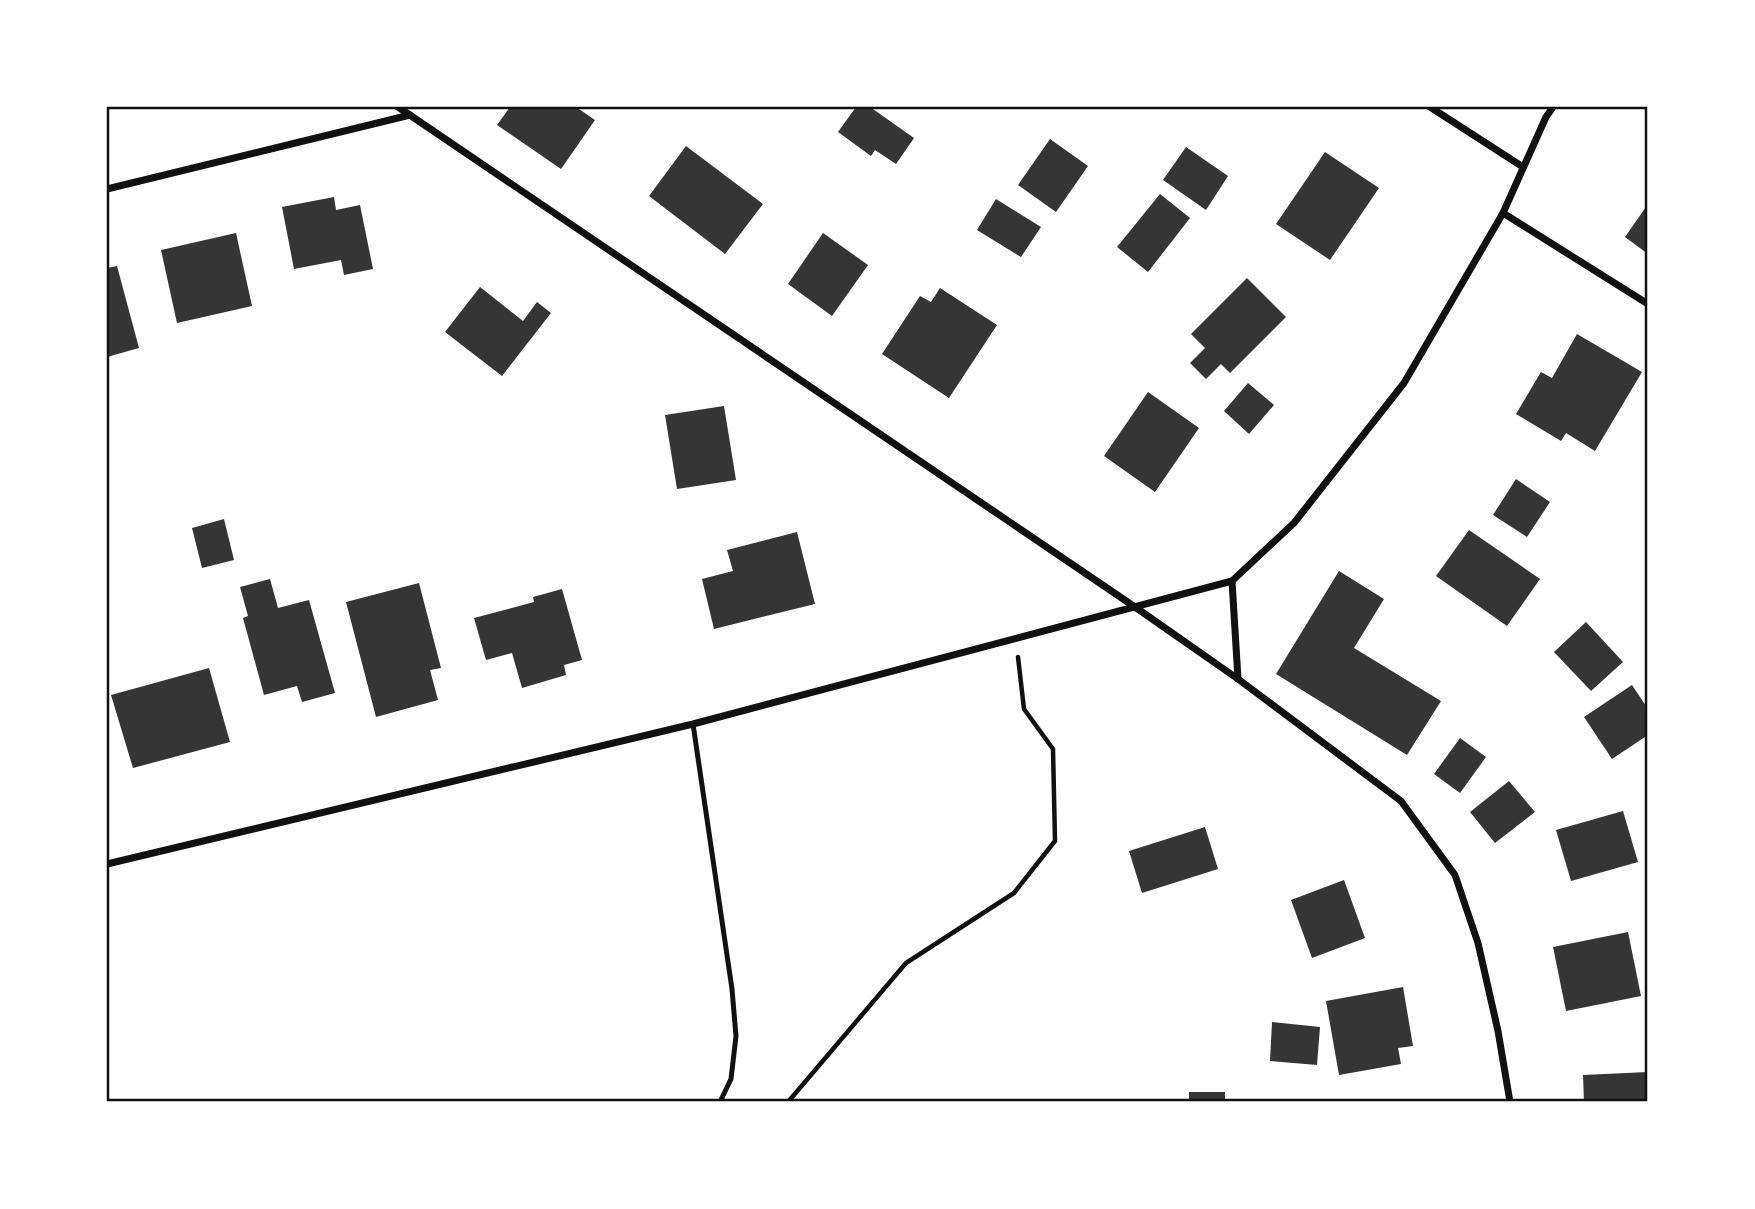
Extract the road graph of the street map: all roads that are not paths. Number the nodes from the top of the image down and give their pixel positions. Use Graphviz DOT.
graph roads {
  1 [pos="398,107"];
  2 [pos="1430,107"];
  3 [pos="1553,107"];
  4 [pos="410,115"];
  5 [pos="1523,167"];
  6 [pos="107,189"];
  7 [pos="1503,213"];
  8 [pos="1648,304"];
  9 [pos="1232,581"];
  10 [pos="1135,607"];
  11 [pos="1238,679"];
  12 [pos="693,724"];
  13 [pos="107,864"];
  14 [pos="720,1102"];
  15 [pos="1510,1102"];
  1 -- 4 [label="street"];
  2 -- 5 [label="street"];
  3 -- 5 [label="street"];
  4 -- 6 [label="street"];
  4 -- 10 [label="street"];
  5 -- 7 [label="street"];
  7 -- 8 [label="street"];
  7 -- 9 [label="street"];
  9 -- 10 [label="street"];
  9 -- 11 [label="street"];
  10 -- 11 [label="street"];
  10 -- 12 [label="street"];
  11 -- 15 [label="street"];
  12 -- 13 [label="street"];
  12 -- 14 [label="lane"];
}
